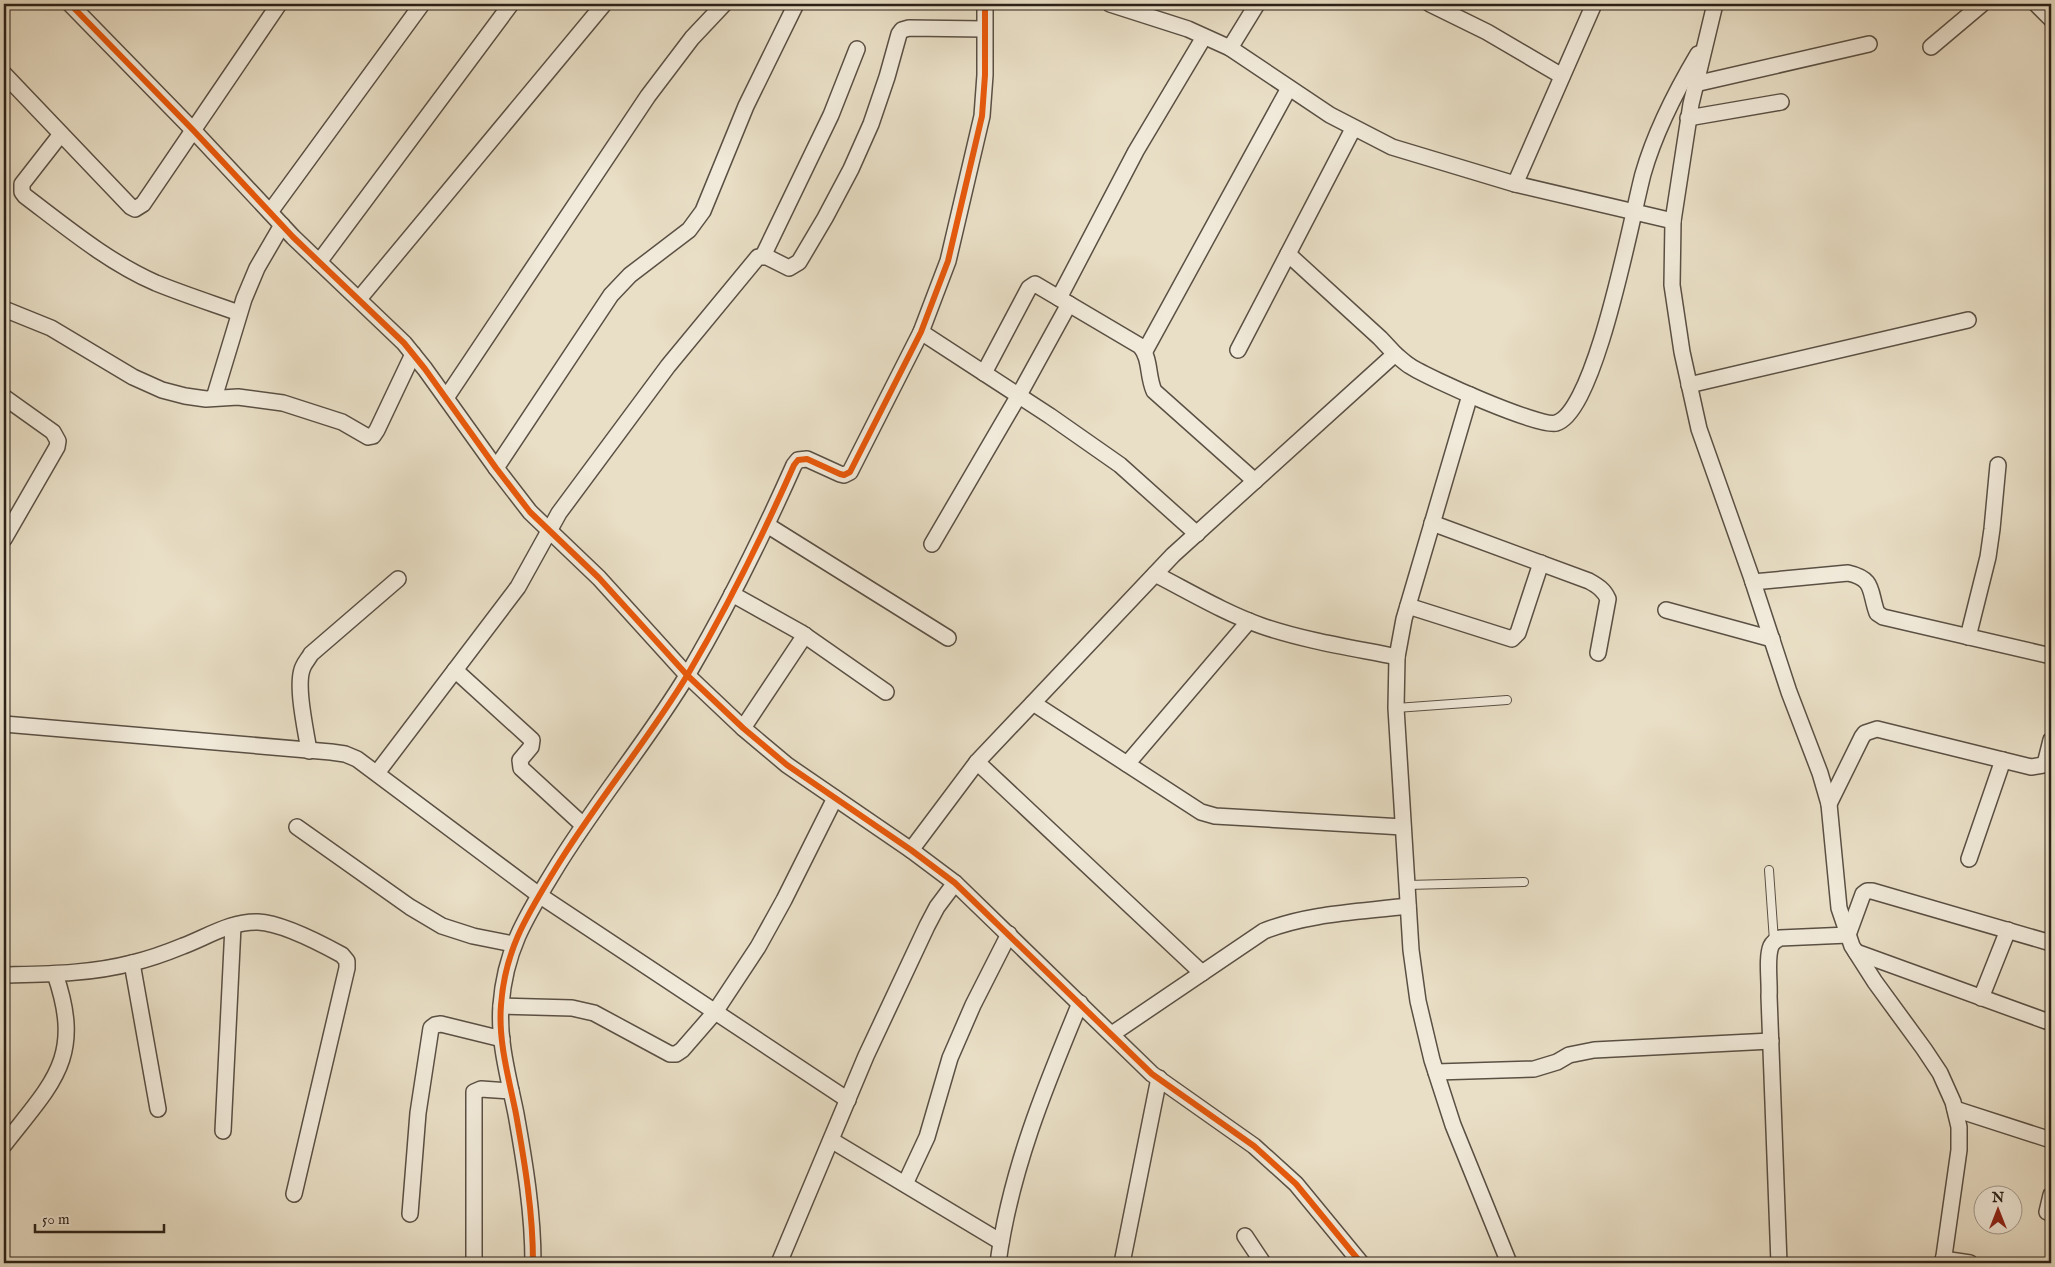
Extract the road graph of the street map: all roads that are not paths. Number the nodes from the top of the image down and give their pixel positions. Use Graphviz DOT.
graph roads {
  1 [pos="70,4"];
  2 [pos="279,4"];
  3 [pos="422,4"];
  4 [pos="511,4"];
  5 [pos="604,4"];
  6 [pos="724,4"];
  7 [pos="796,4"];
  8 [pos="985,4"];
  9 [pos="1110,4"];
  10 [pos="1257,4"];
  11 [pos="1430,4"];
  12 [pos="1594,4"];
  13 [pos="1715,4"];
  14 [pos="1982,4"];
  15 [pos="2036,4"];
  16 [pos="2051,19"];
  17 [pos="984,29"];
  18 [pos="1204,37"];
  19 [pos="1705,42"];
  20 [pos="1870,44"];
  21 [pos="1931,47"];
  22 [pos="1230,48"];
  23 [pos="857,49"];
  24 [pos="4,74"];
  25 [pos="1562,76"];
  26 [pos="1695,84"];
  27 [pos="1289,88"];
  28 [pos="1781,102"];
  29 [pos="1688,118"];
  30 [pos="1354,129"];
  31 [pos="193,130"];
  32 [pos="61,134"];
  33 [pos="1515,184"];
  34 [pos="270,212"];
  35 [pos="1635,212"];
  36 [pos="1673,221"];
  37 [pos="282,225"];
  38 [pos="1288,254"];
  39 [pos="763,256"];
  40 [pos="319,262"];
  41 [pos="359,299"];
  42 [pos="1064,301"];
  43 [pos="4,310"];
  44 [pos="239,313"];
  45 [pos="1968,320"];
  46 [pos="921,332"];
  47 [pos="1238,350"];
  48 [pos="1144,351"];
  49 [pos="413,354"];
  50 [pos="1395,354"];
  51 [pos="984,373"];
  52 [pos="1689,384"];
  53 [pos="1470,395"];
  54 [pos="1019,396"];
  55 [pos="4,397"];
  56 [pos="214,398"];
  57 [pos="446,398"];
  58 [pos="1998,465"];
  59 [pos="496,468"];
  60 [pos="1255,481"];
  61 [pos="1432,523"];
  62 [pos="767,525"];
  63 [pos="548,531"];
  64 [pos="1197,534"];
  65 [pos="4,539"];
  66 [pos="932,544"];
  67 [pos="1541,563"];
  68 [pos="1155,574"];
  69 [pos="398,579"];
  70 [pos="1753,582"];
  71 [pos="732,594"];
  72 [pos="1408,606"];
  73 [pos="1666,610"];
  74 [pos="1249,621"];
  75 [pos="805,636"];
  76 [pos="1968,637"];
  77 [pos="948,638"];
  78 [pos="1772,640"];
  79 [pos="1598,653"];
  80 [pos="2051,656"];
  81 [pos="1397,658"];
  82 [pos="455,670"];
  83 [pos="687,675"];
  84 [pos="886,692"];
  85 [pos="1507,700"];
  86 [pos="1034,703"];
  87 [pos="1396,708"];
  88 [pos="4,724"];
  89 [pos="743,728"];
  90 [pos="2051,740"];
  91 [pos="309,751"];
  92 [pos="2003,760"];
  93 [pos="977,762"];
  94 [pos="1127,764"];
  95 [pos="377,774"];
  96 [pos="835,798"];
  97 [pos="1829,804"];
  98 [pos="583,825"];
  99 [pos="297,827"];
  100 [pos="1403,827"];
  101 [pos="911,850"];
  102 [pos="1969,859"];
  103 [pos="1769,870"];
  104 [pos="1524,882"];
  105 [pos="955,883"];
  106 [pos="1407,885"];
  107 [pos="539,896"];
  108 [pos="1408,906"];
  109 [pos="233,926"];
  110 [pos="2008,930"];
  111 [pos="1009,934"];
  112 [pos="1848,935"];
  113 [pos="1774,941"];
  114 [pos="2051,943"];
  115 [pos="513,944"];
  116 [pos="1856,952"];
  117 [pos="132,963"];
  118 [pos="1202,972"];
  119 [pos="4,974"];
  120 [pos="54,974"];
  121 [pos="1980,998"];
  122 [pos="1080,1003"];
  123 [pos="501,1006"];
  124 [pos="715,1012"];
  125 [pos="2046,1021"];
  126 [pos="1112,1034"];
  127 [pos="502,1039"];
  128 [pos="1771,1041"];
  129 [pos="1436,1072"];
  130 [pos="1158,1078"];
  131 [pos="511,1091"];
  132 [pos="848,1100"];
  133 [pos="158,1109"];
  134 [pos="1955,1109"];
  135 [pos="223,1132"];
  136 [pos="831,1140"];
  137 [pos="2051,1140"];
  138 [pos="4,1145"];
  139 [pos="905,1184"];
  140 [pos="294,1194"];
  141 [pos="2051,1194"];
  142 [pos="2047,1212"];
  143 [pos="410,1214"];
  144 [pos="1245,1236"];
  145 [pos="1001,1242"];
  146 [pos="1943,1261"];
  147 [pos="474,1263"];
  148 [pos="533,1263"];
  149 [pos="778,1263"];
  150 [pos="998,1263"];
  151 [pos="1122,1263"];
  152 [pos="1262,1263"];
  153 [pos="1362,1263"];
  154 [pos="1509,1263"];
  155 [pos="1779,1263"];
  156 [pos="1970,1263"];
  1 -- 31 [label="street"];
  2 -- 31 [label="street"];
  3 -- 34 [label="street"];
  4 -- 40 [label="street"];
  5 -- 41 [label="street"];
  6 -- 57 [label="street"];
  7 -- 59 [label="street"];
  8 -- 17 [label="street"];
  9 -- 18 [label="street"];
  10 -- 22 [label="street"];
  11 -- 25 [label="street"];
  12 -- 25 [label="street"];
  13 -- 19 [label="street"];
  14 -- 21 [label="street"];
  15 -- 16 [label="street"];
  17 -- 39 [label="street"];
  17 -- 46 [label="street"];
  18 -- 22 [label="street"];
  18 -- 42 [label="street"];
  19 -- 26 [label="street"];
  19 -- 35 [label="street"];
  20 -- 26 [label="street"];
  22 -- 27 [label="street"];
  23 -- 39 [label="street"];
  24 -- 32 [label="street"];
  25 -- 33 [label="street"];
  26 -- 29 [label="street"];
  27 -- 30 [label="street"];
  27 -- 48 [label="street"];
  28 -- 29 [label="street"];
  29 -- 36 [label="street"];
  30 -- 33 [label="street"];
  30 -- 38 [label="street"];
  31 -- 32 [label="street"];
  31 -- 34 [label="street"];
  32 -- 44 [label="street"];
  33 -- 35 [label="street"];
  34 -- 37 [label="street"];
  35 -- 36 [label="street"];
  35 -- 53 [label="street"];
  36 -- 52 [label="street"];
  37 -- 40 [label="street"];
  37 -- 44 [label="street"];
  38 -- 47 [label="street"];
  38 -- 50 [label="street"];
  39 -- 63 [label="street"];
  40 -- 41 [label="street"];
  41 -- 49 [label="street"];
  42 -- 48 [label="street"];
  42 -- 51 [label="street"];
  42 -- 54 [label="street"];
  43 -- 56 [label="street"];
  44 -- 56 [label="street"];
  45 -- 52 [label="street"];
  46 -- 51 [label="street"];
  46 -- 62 [label="street"];
  48 -- 60 [label="street"];
  49 -- 56 [label="street"];
  49 -- 57 [label="street"];
  50 -- 53 [label="street"];
  50 -- 60 [label="street"];
  51 -- 54 [label="street"];
  52 -- 70 [label="street"];
  53 -- 61 [label="street"];
  54 -- 64 [label="street"];
  54 -- 66 [label="street"];
  55 -- 65 [label="street"];
  57 -- 59 [label="street"];
  58 -- 76 [label="street"];
  59 -- 63 [label="street"];
  60 -- 64 [label="street"];
  61 -- 67 [label="street"];
  61 -- 72 [label="street"];
  62 -- 71 [label="street"];
  62 -- 77 [label="street"];
  63 -- 82 [label="street"];
  63 -- 83 [label="street"];
  64 -- 68 [label="street"];
  67 -- 72 [label="street"];
  67 -- 79 [label="street"];
  68 -- 74 [label="street"];
  68 -- 86 [label="street"];
  69 -- 91 [label="street"];
  70 -- 76 [label="street"];
  70 -- 78 [label="street"];
  71 -- 75 [label="street"];
  71 -- 83 [label="street"];
  72 -- 81 [label="street"];
  73 -- 78 [label="street"];
  74 -- 81 [label="street"];
  74 -- 94 [label="street"];
  75 -- 84 [label="street"];
  75 -- 89 [label="street"];
  76 -- 80 [label="street"];
  78 -- 97 [label="street"];
  81 -- 87 [label="street"];
  82 -- 95 [label="street"];
  82 -- 98 [label="street"];
  83 -- 89 [label="street"];
  83 -- 98 [label="street"];
  85 -- 87 [label="lane"];
  86 -- 93 [label="street"];
  86 -- 94 [label="street"];
  87 -- 100 [label="street"];
  88 -- 91 [label="street"];
  89 -- 96 [label="street"];
  90 -- 92 [label="street"];
  91 -- 95 [label="street"];
  92 -- 97 [label="street"];
  92 -- 102 [label="street"];
  93 -- 101 [label="street"];
  93 -- 118 [label="street"];
  94 -- 100 [label="street"];
  95 -- 107 [label="street"];
  96 -- 101 [label="street"];
  96 -- 124 [label="street"];
  97 -- 112 [label="street"];
  98 -- 107 [label="street"];
  99 -- 115 [label="street"];
  100 -- 106 [label="street"];
  101 -- 105 [label="street"];
  103 -- 113 [label="lane"];
  104 -- 106 [label="lane"];
  105 -- 111 [label="street"];
  105 -- 132 [label="street"];
  106 -- 108 [label="street"];
  107 -- 115 [label="street"];
  107 -- 124 [label="street"];
  108 -- 118 [label="street"];
  108 -- 129 [label="street"];
  109 -- 117 [label="street"];
  109 -- 135 [label="street"];
  109 -- 140 [label="street"];
  110 -- 112 [label="street"];
  110 -- 114 [label="street"];
  110 -- 121 [label="street"];
  111 -- 122 [label="street"];
  111 -- 139 [label="street"];
  112 -- 113 [label="street"];
  112 -- 116 [label="street"];
  113 -- 128 [label="street"];
  115 -- 123 [label="street"];
  116 -- 121 [label="street"];
  116 -- 134 [label="street"];
  117 -- 120 [label="street"];
  117 -- 133 [label="street"];
  118 -- 126 [label="street"];
  119 -- 120 [label="street"];
  120 -- 138 [label="street"];
  121 -- 125 [label="street"];
  122 -- 126 [label="street"];
  122 -- 145 [label="street"];
  123 -- 124 [label="street"];
  123 -- 127 [label="street"];
  124 -- 132 [label="street"];
  126 -- 130 [label="street"];
  127 -- 131 [label="street"];
  127 -- 143 [label="street"];
  128 -- 129 [label="street"];
  128 -- 155 [label="street"];
  129 -- 154 [label="street"];
  130 -- 151 [label="street"];
  130 -- 153 [label="street"];
  131 -- 147 [label="street"];
  131 -- 148 [label="street"];
  132 -- 136 [label="street"];
  134 -- 137 [label="street"];
  134 -- 146 [label="street"];
  136 -- 139 [label="street"];
  136 -- 149 [label="street"];
  139 -- 145 [label="street"];
  141 -- 142 [label="street"];
  144 -- 152 [label="street"];
  145 -- 150 [label="street"];
  146 -- 156 [label="street"];
}
